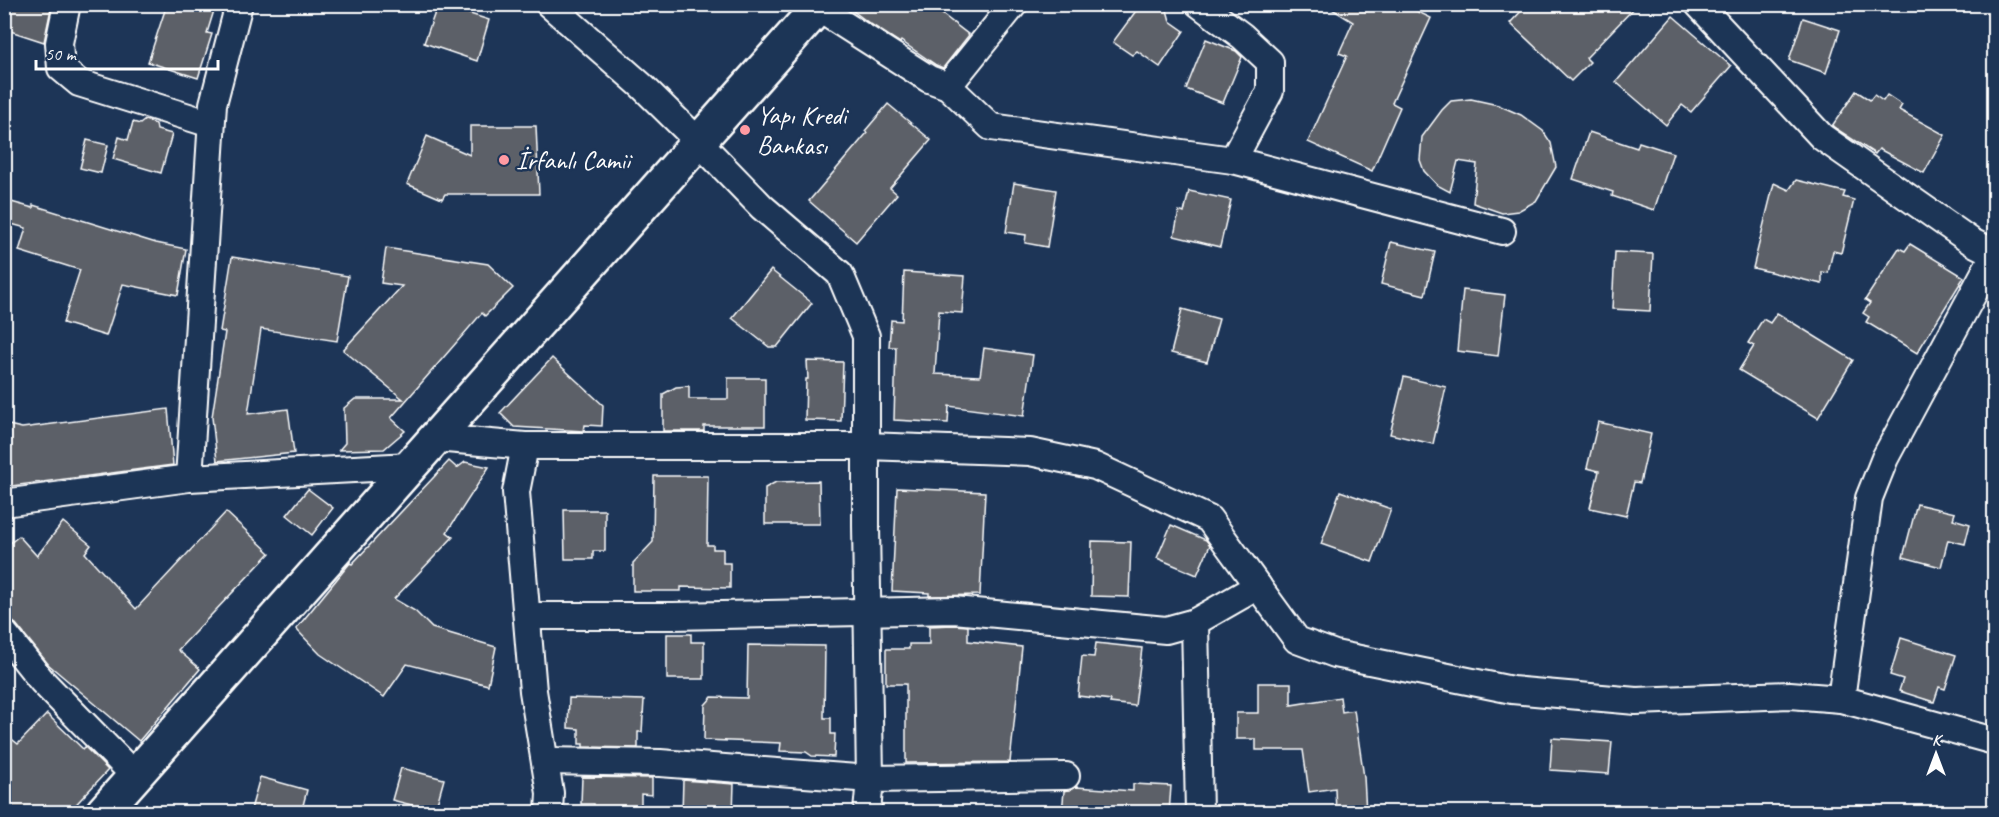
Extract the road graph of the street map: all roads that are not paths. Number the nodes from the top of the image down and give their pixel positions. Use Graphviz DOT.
graph roads {
  1 [pos="67,4"];
  2 [pos="238,4"];
  3 [pos="549,4"];
  4 [pos="1014,4"];
  5 [pos="1199,4"];
  6 [pos="1698,4"];
  7 [pos="820,6"];
  8 [pos="948,86"];
  9 [pos="212,124"];
  10 [pos="699,142"];
  11 [pos="1233,160"];
  12 [pos="1502,231"];
  13 [pos="1995,254"];
  14 [pos="435,438"];
  15 [pos="525,446"];
  16 [pos="866,446"];
  17 [pos="410,466"];
  18 [pos="189,478"];
  19 [pos="4,503"];
  20 [pos="1258,586"];
  21 [pos="867,613"];
  22 [pos="526,616"];
  23 [pos="1194,622"];
  24 [pos="4,633"];
  25 [pos="1841,699"];
  26 [pos="1995,741"];
  27 [pos="545,761"];
  28 [pos="135,776"];
  29 [pos="1066,777"];
  30 [pos="870,778"];
  31 [pos="103,813"];
  32 [pos="549,813"];
  33 [pos="867,813"];
  34 [pos="1199,813"];
  1 -- 9 [label="street"];
  2 -- 9 [label="street"];
  3 -- 10 [label="street"];
  4 -- 8 [label="street"];
  5 -- 11 [label="street"];
  6 -- 13 [label="street"];
  7 -- 8 [label="street"];
  7 -- 10 [label="main road"];
  8 -- 11 [label="street"];
  9 -- 18 [label="street"];
  10 -- 14 [label="main road"];
  10 -- 16 [label="street"];
  11 -- 12 [label="street"];
  13 -- 25 [label="street"];
  14 -- 15 [label="street"];
  14 -- 17 [label="main road"];
  15 -- 16 [label="street"];
  15 -- 22 [label="street"];
  16 -- 20 [label="street"];
  16 -- 21 [label="street"];
  17 -- 18 [label="street"];
  17 -- 28 [label="main road"];
  18 -- 19 [label="street"];
  20 -- 23 [label="street"];
  20 -- 25 [label="street"];
  21 -- 22 [label="street"];
  21 -- 23 [label="street"];
  21 -- 30 [label="street"];
  22 -- 27 [label="street"];
  23 -- 34 [label="street"];
  24 -- 28 [label="street"];
  25 -- 26 [label="street"];
  27 -- 30 [label="street"];
  27 -- 32 [label="street"];
  28 -- 31 [label="main road"];
  29 -- 30 [label="street"];
  30 -- 33 [label="street"];
}
